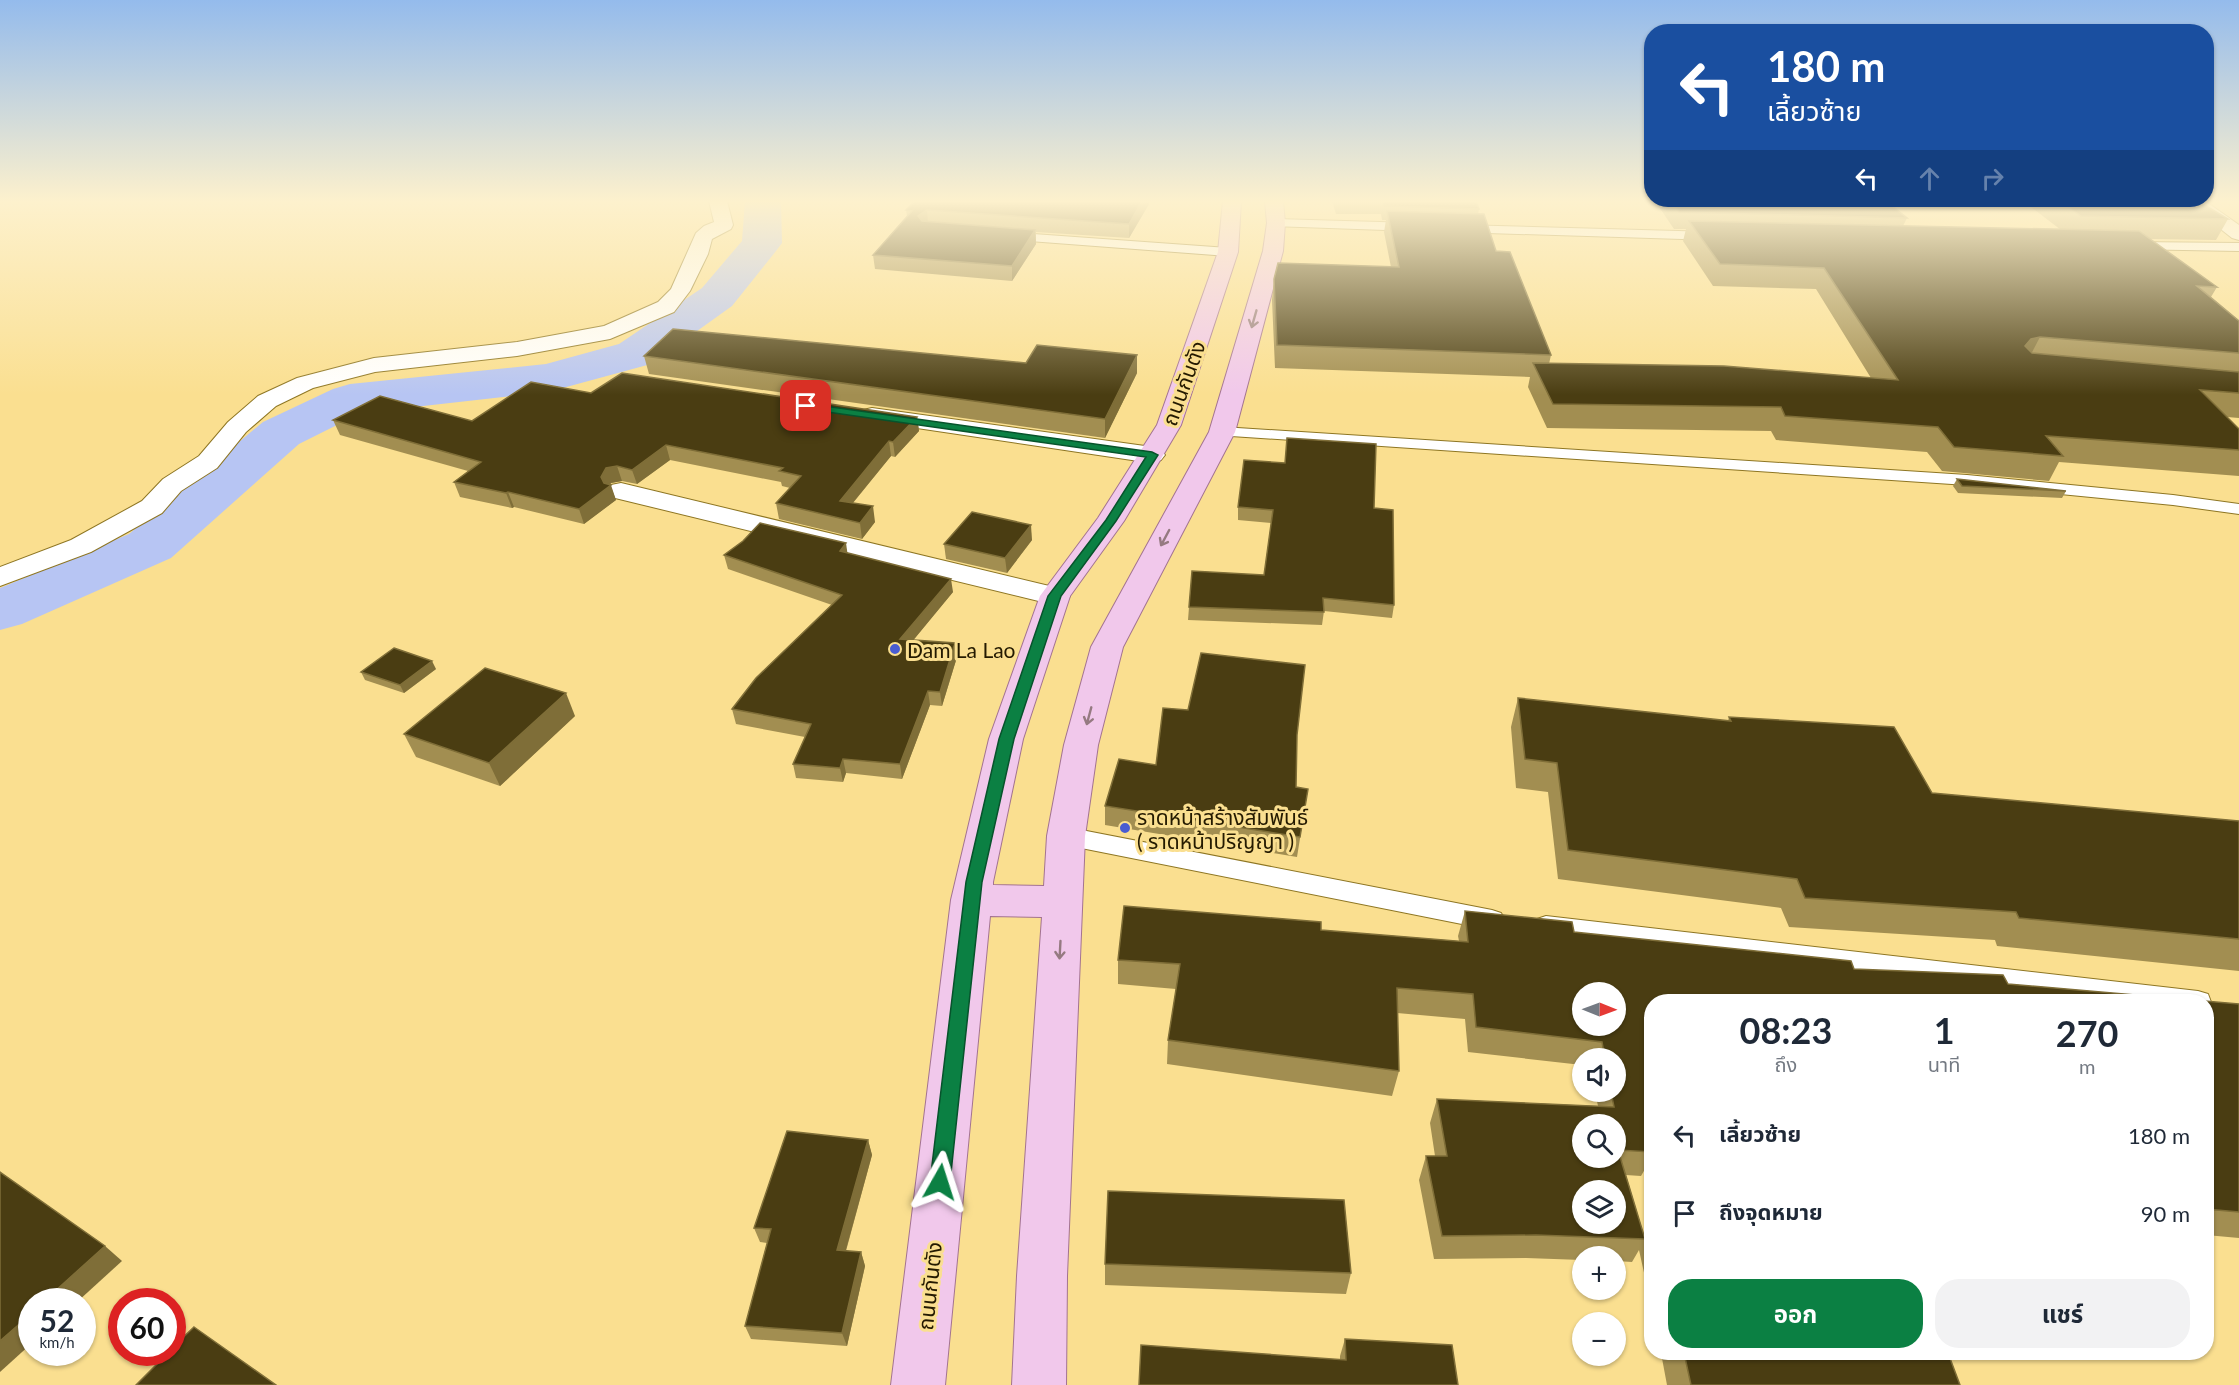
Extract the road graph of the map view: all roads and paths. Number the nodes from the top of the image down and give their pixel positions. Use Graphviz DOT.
graph roads {
  1 [pos="692,266"];
  2 [pos="1213,266"];
  3 [pos="1269,266"];
  4 [pos="1223,267"];
  5 [pos="1263,286"];
  6 [pos="845,411"];
  7 [pos="1222,432"];
  8 [pos="1152,455"];
  9 [pos="621,491"];
  10 [pos="1155,499"];
  11 [pos="2239,509"];
  12 [pos="0,577"];
  13 [pos="1055,596"];
  14 [pos="1066,836"];
  15 [pos="971,900"];
  16 [pos="1062,902"];
  17 [pos="2129,994"];
  18 [pos="918,1385"];
  19 [pos="1039,1385"];
  1 -- 12 [label="street"];
  2 -- 4 [label="lane"];
  3 -- 5 [label="main road, ถนนกันตัง"];
  4 -- 5 [label="main road"];
  4 -- 8 [label="main road, ถนนกันตัง"];
  5 -- 7 [label="main road, ถนนกันตัง, one-way"];
  6 -- 8 [label="street"];
  7 -- 10 [label="main road, ถนนกันตัง"];
  7 -- 11 [label="lane"];
  8 -- 10 [label="main road, ถนนกันตัง"];
  9 -- 13 [label="street"];
  10 -- 13 [label="main road, ถนนกันตัง"];
  10 -- 14 [label="main road, ถนนกันตัง, one-way"];
  13 -- 15 [label="main road, ถนนกันตัง"];
  14 -- 16 [label="main road, ถนนกันตัง"];
  14 -- 17 [label="lane"];
  15 -- 16 [label="main road"];
  15 -- 18 [label="main road, ถนนกันตัง"];
  16 -- 19 [label="main road, ถนนกันตัง, one-way"];
}
